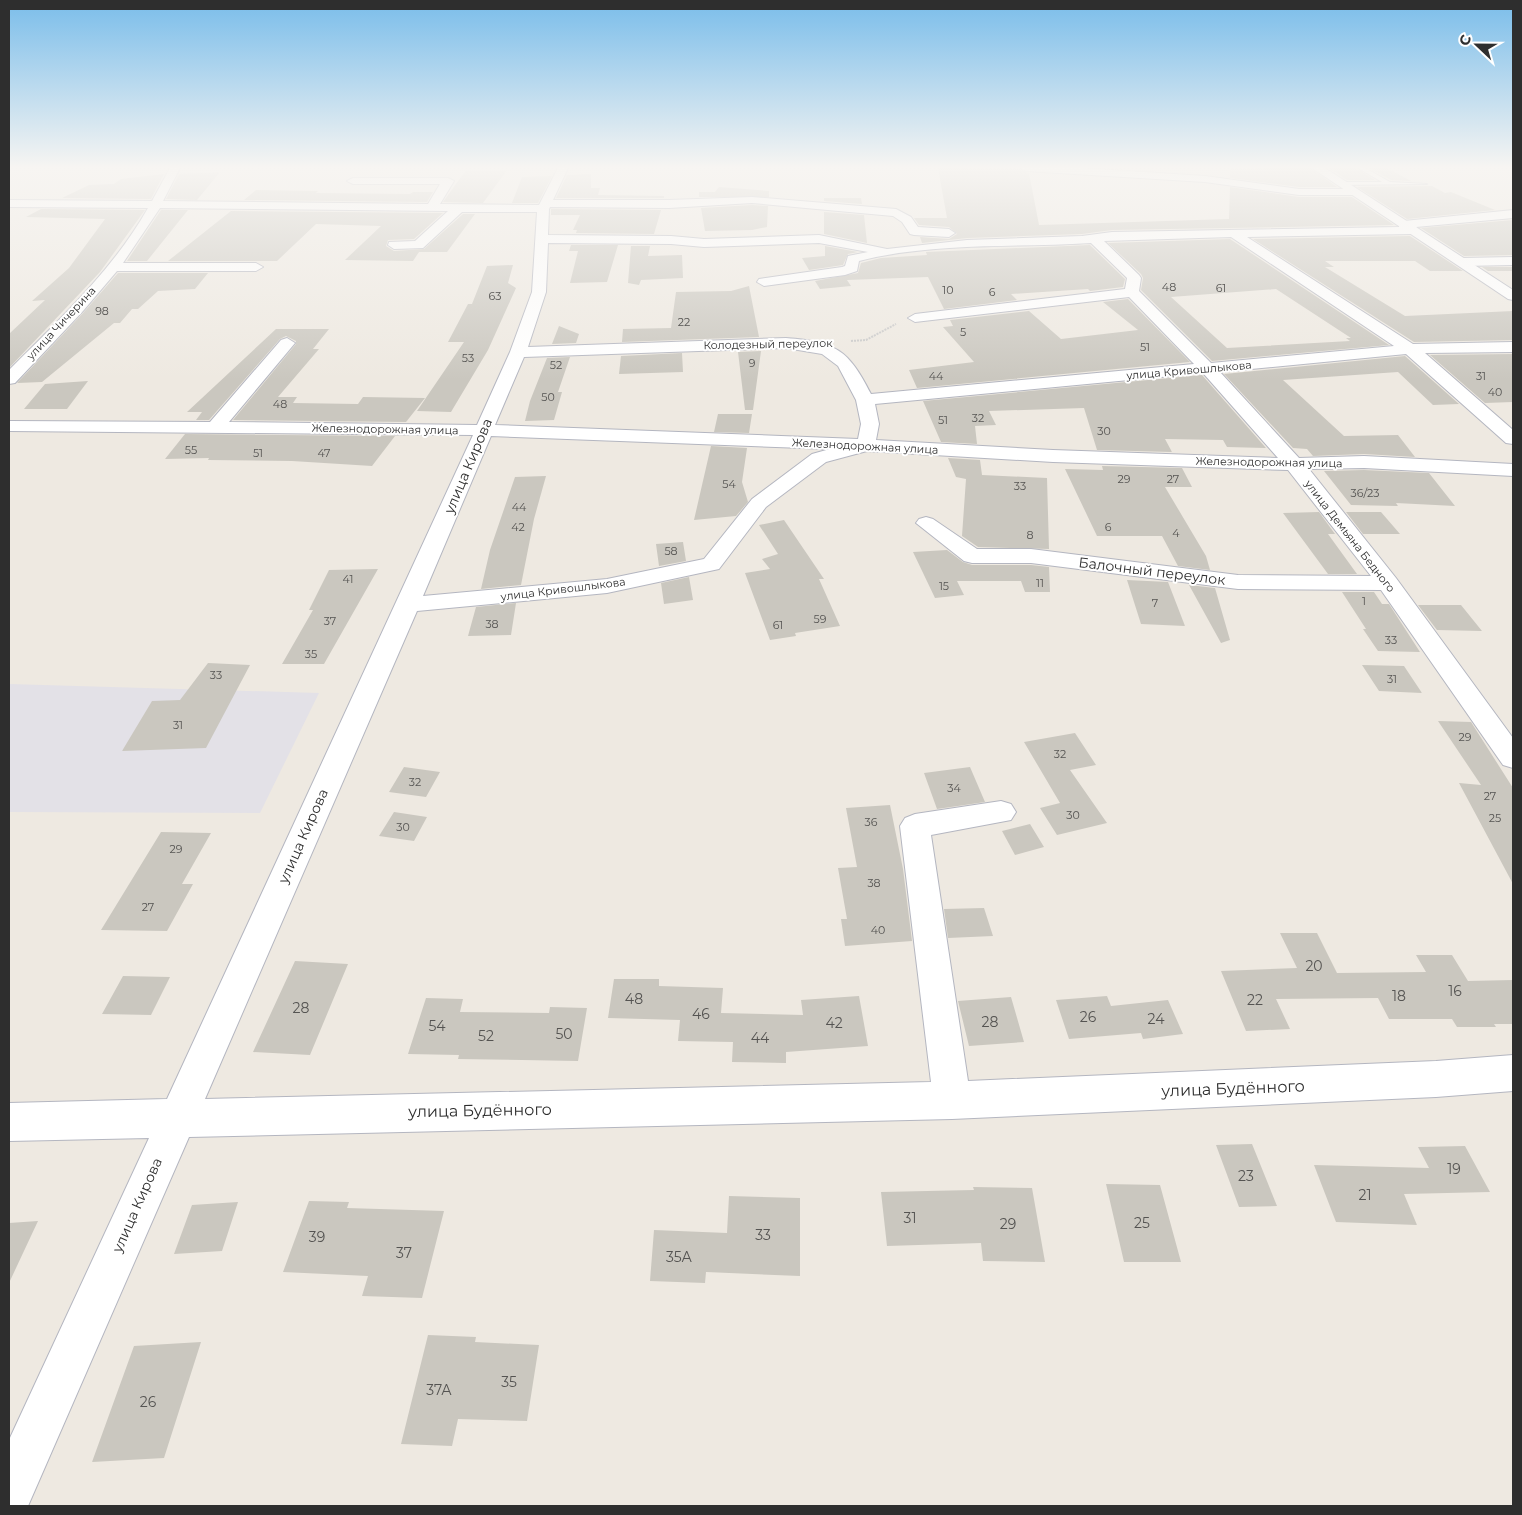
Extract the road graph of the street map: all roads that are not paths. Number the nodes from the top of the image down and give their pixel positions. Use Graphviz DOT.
graph roads {
  1 [pos="133,239"];
  2 [pos="425,239"];
  3 [pos="541,239"];
  4 [pos="974,239"];
  5 [pos="1101,239"];
  6 [pos="1241,239"];
  7 [pos="1425,239"];
  8 [pos="1096,240"];
  9 [pos="984,242"];
  10 [pos="394,245"];
  11 [pos="887,252"];
  12 [pos="1513,260"];
  13 [pos="1462,262"];
  14 [pos="113,267"];
  15 [pos="256,267"];
  16 [pos="764,282"];
  17 [pos="1132,292"];
  18 [pos="1513,296"];
  19 [pos="915,318"];
  20 [pos="287,343"];
  21 [pos="1513,347"];
  22 [pos="1410,349"];
  23 [pos="518,352"];
  24 [pos="1210,369"];
  25 [pos="9,379"];
  26 [pos="865,400"];
  27 [pos="9,426"];
  28 [pos="216,428"];
  29 [pos="483,430"];
  30 [pos="1513,439"];
  31 [pos="866,445"];
  32 [pos="1294,464"];
  33 [pos="1513,470"];
  34 [pos="926,523"];
  35 [pos="1388,583"];
  36 [pos="408,605"];
  37 [pos="1513,758"];
  38 [pos="1001,812"];
  39 [pos="1513,1073"];
  40 [pos="952,1100"];
  41 [pos="176,1116"];
  42 [pos="9,1122"];
  43 [pos="9,1494"];
  1 -- 14 [label="street, улица Чичерина"];
  2 -- 10 [label="street"];
  3 -- 11 [label="street"];
  3 -- 23 [label="street, улица Кирова"];
  4 -- 9 [label="street"];
  5 -- 8 [label="street"];
  6 -- 22 [label="street"];
  7 -- 13 [label="street"];
  8 -- 9 [label="street"];
  8 -- 17 [label="street"];
  9 -- 11 [label="street"];
  11 -- 16 [label="street"];
  12 -- 13 [label="street"];
  13 -- 18 [label="street"];
  14 -- 15 [label="street"];
  14 -- 25 [label="street, улица Чичерина"];
  17 -- 19 [label="street"];
  17 -- 24 [label="street, улица Демьяна Бедного"];
  20 -- 28 [label="street"];
  21 -- 22 [label="street, улица Кривошлыкова"];
  22 -- 24 [label="street, улица Кривошлыкова"];
  22 -- 30 [label="street"];
  23 -- 26 [label="street, Колодезный переулок"];
  23 -- 29 [label="street, улица Кирова"];
  24 -- 26 [label="street, улица Кривошлыкова"];
  24 -- 32 [label="street, улица Демьяна Бедного"];
  26 -- 31 [label="street"];
  27 -- 28 [label="street, Железнодорожная улица"];
  28 -- 29 [label="street, Железнодорожная улица"];
  29 -- 31 [label="street, Железнодорожная улица"];
  29 -- 36 [label="street, улица Кирова"];
  31 -- 32 [label="street, Железнодорожная улица"];
  31 -- 36 [label="street, улица Кривошлыкова"];
  32 -- 33 [label="street, Железнодорожная улица"];
  32 -- 35 [label="street, улица Демьяна Бедного"];
  34 -- 35 [label="street, Балочный переулок"];
  35 -- 37 [label="street, улица Демьяна Бедного"];
  36 -- 41 [label="street, улица Кирова"];
  38 -- 40 [label="street"];
  39 -- 40 [label="street, улица Будённого"];
  40 -- 41 [label="street, улица Будённого"];
  41 -- 42 [label="street, улица Будённого"];
  41 -- 43 [label="street, улица Кирова"];
}
